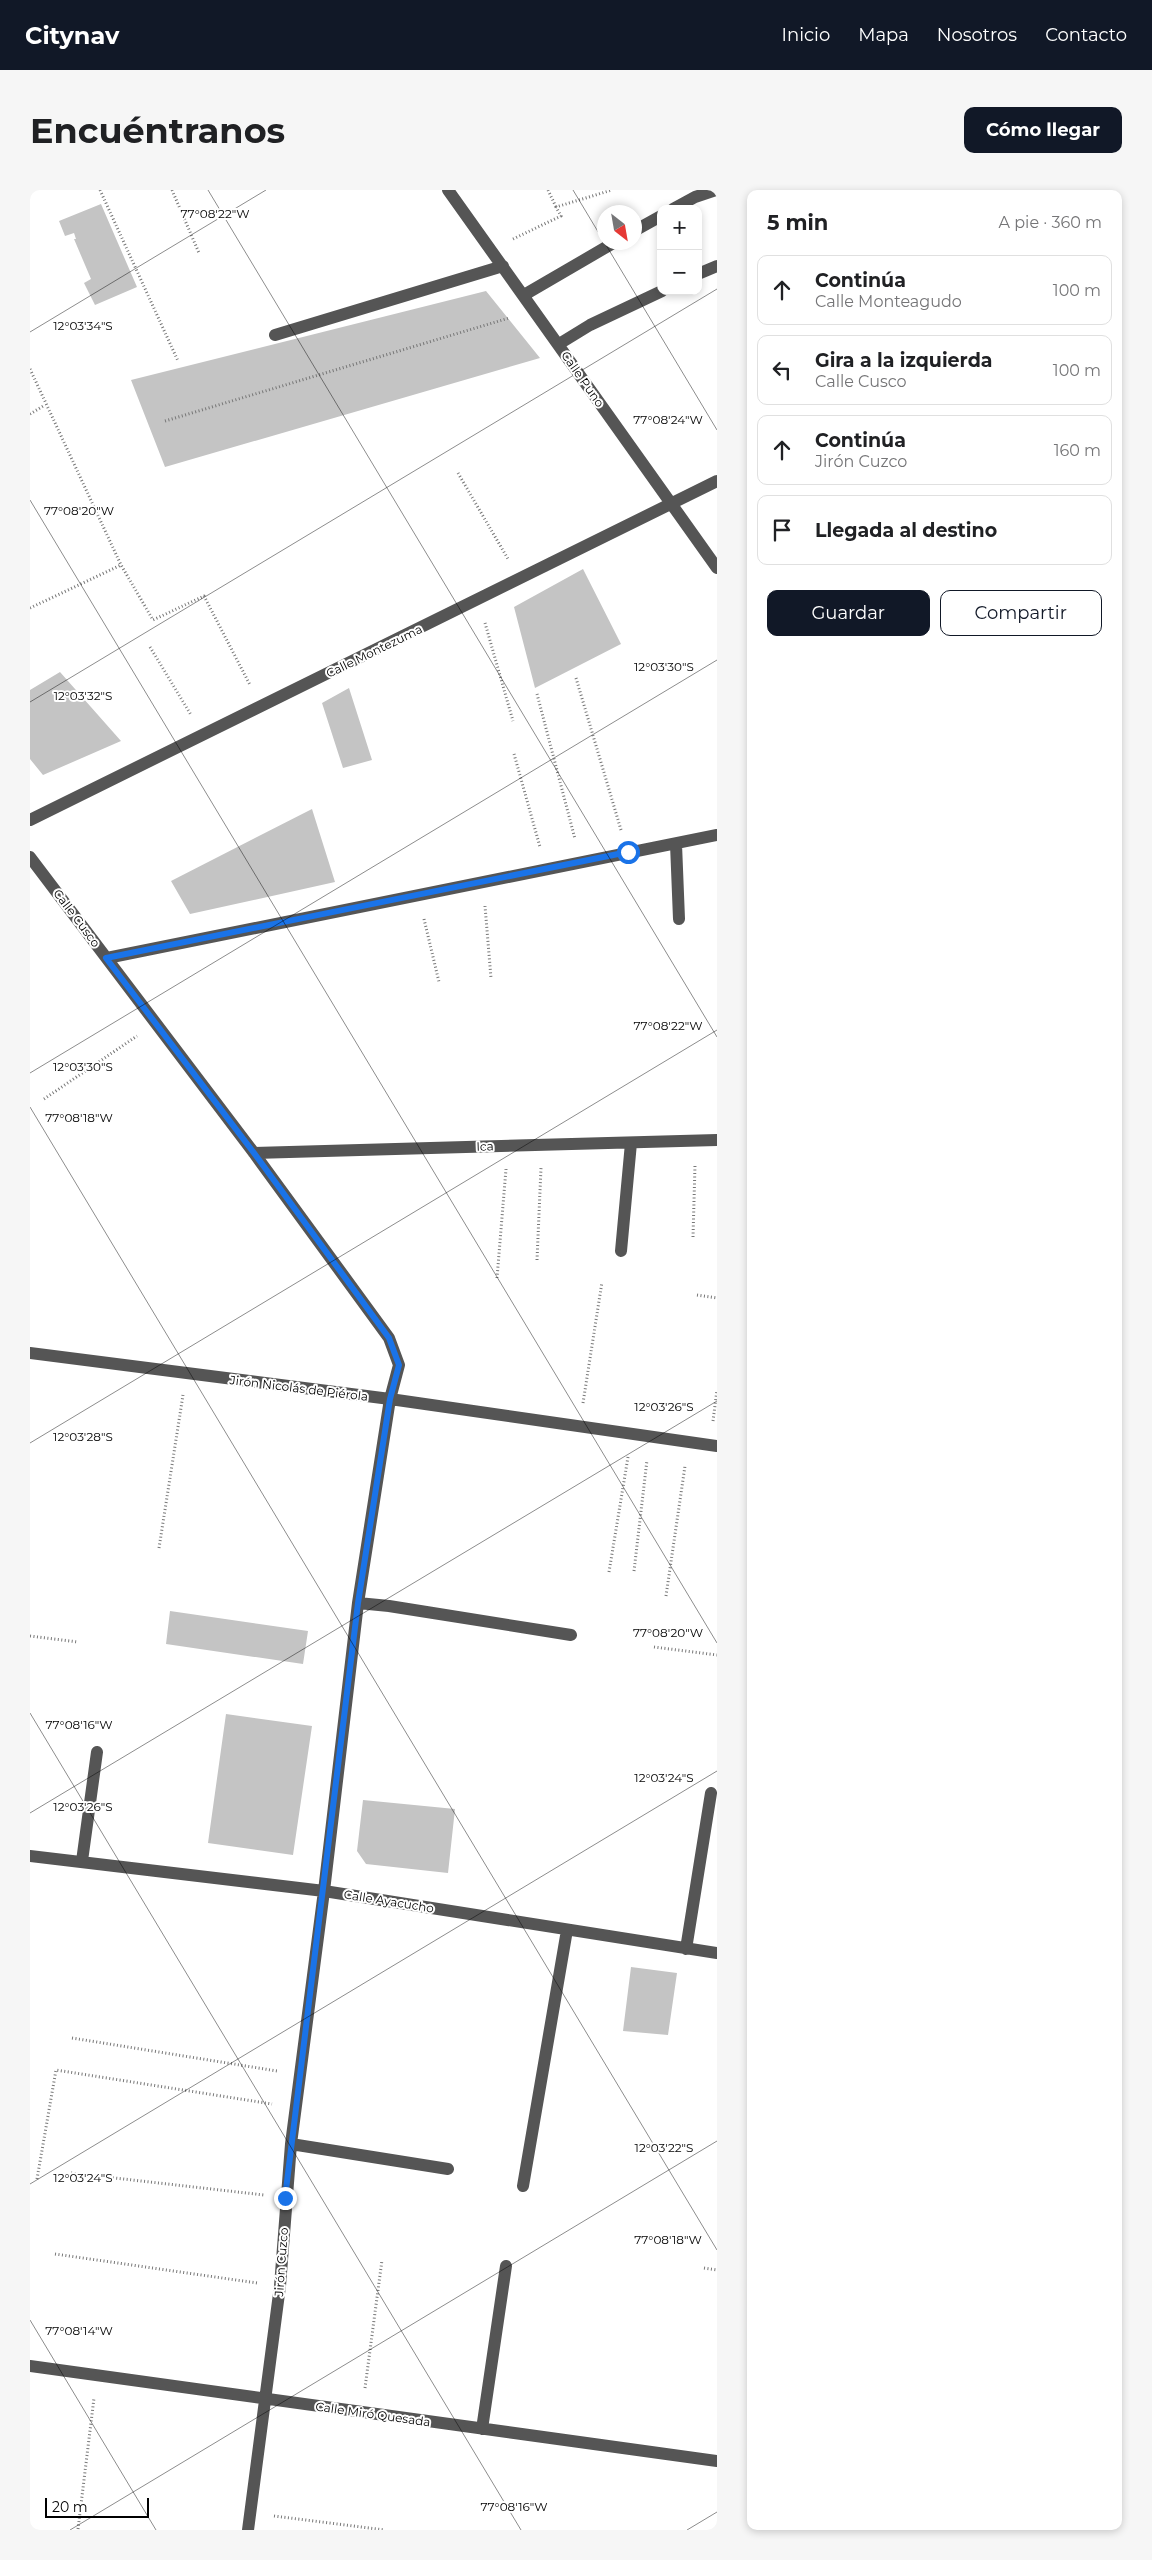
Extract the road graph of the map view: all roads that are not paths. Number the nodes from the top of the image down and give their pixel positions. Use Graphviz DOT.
graph roads {
  1 [pos="448,190"];
  2 [pos="716,190"];
  3 [pos="680,205"];
  4 [pos="657,218"];
  5 [pos="642,227"];
  6 [pos="601,250"];
  7 [pos="503,266"];
  8 [pos="717,266"];
  9 [pos="702,272"];
  10 [pos="657,293"];
  11 [pos="524,295"];
  12 [pos="275,335"];
  13 [pos="559,344"];
  14 [pos="717,481"];
  15 [pos="670,504"];
  16 [pos="717,568"];
  17 [pos="30,820"];
  18 [pos="717,835"];
  19 [pos="676,844"];
  20 [pos="30,857"];
  21 [pos="679,919"];
  22 [pos="106,958"];
  23 [pos="717,1140"];
  24 [pos="631,1143"];
  25 [pos="254,1153"];
  26 [pos="621,1251"];
  27 [pos="30,1353"];
  28 [pos="390,1399"];
  29 [pos="714,1446"];
  30 [pos="358,1603"];
  31 [pos="571,1636"];
  32 [pos="97,1752"];
  33 [pos="711,1792"];
  34 [pos="30,1856"];
  35 [pos="82,1861"];
  36 [pos="324,1891"];
  37 [pos="567,1930"];
  38 [pos="686,1948"];
  39 [pos="717,1953"];
  40 [pos="291,2144"];
  41 [pos="448,2169"];
  42 [pos="523,2186"];
  43 [pos="506,2266"];
  44 [pos="30,2366"];
  45 [pos="266,2399"];
  46 [pos="482,2429"];
  47 [pos="717,2461"];
  48 [pos="248,2530"];
  1 -- 7 [label="street, Calle Puno"];
  2 -- 3 [label="street"];
  4 -- 5 [label="street"];
  6 -- 11 [label="street"];
  7 -- 11 [label="street, Calle Puno"];
  7 -- 12 [label="street"];
  8 -- 9 [label="street"];
  10 -- 13 [label="street"];
  11 -- 13 [label="street, Calle Puno"];
  13 -- 15 [label="street, Calle Puno"];
  14 -- 15 [label="street, Calle Montezuma"];
  15 -- 16 [label="street, Calle Puno"];
  15 -- 17 [label="street, Calle Montezuma"];
  18 -- 19 [label="street"];
  19 -- 21 [label="street"];
  19 -- 22 [label="street"];
  20 -- 22 [label="street, Calle Cusco"];
  22 -- 25 [label="street, Calle Cusco"];
  23 -- 24 [label="street, Ica"];
  24 -- 25 [label="street, Ica"];
  24 -- 26 [label="street"];
  25 -- 28 [label="street, Calle Cusco"];
  27 -- 28 [label="street, Jirón Nicolás de Piérola"];
  28 -- 29 [label="street, Jirón Nicolás de Piérola"];
  28 -- 30 [label="street, Jirón Cuzco"];
  30 -- 31 [label="street"];
  30 -- 36 [label="street, Jirón Cuzco"];
  32 -- 35 [label="street"];
  33 -- 38 [label="street"];
  34 -- 35 [label="street, Calle Ayacucho"];
  35 -- 36 [label="street, Calle Ayacucho"];
  36 -- 37 [label="street, Calle Ayacucho"];
  36 -- 40 [label="street, Jirón Cuzco"];
  37 -- 38 [label="street, Calle Ayacucho"];
  37 -- 42 [label="street"];
  38 -- 39 [label="street, Calle Ayacucho"];
  40 -- 41 [label="street"];
  40 -- 45 [label="street, Jirón Cuzco"];
  43 -- 46 [label="street"];
  44 -- 45 [label="street, Calle Miró Quesada"];
  45 -- 46 [label="street, Calle Miró Quesada"];
  45 -- 48 [label="street, Jirón Cuzco"];
  46 -- 47 [label="street, Calle Miró Quesada"];
}
